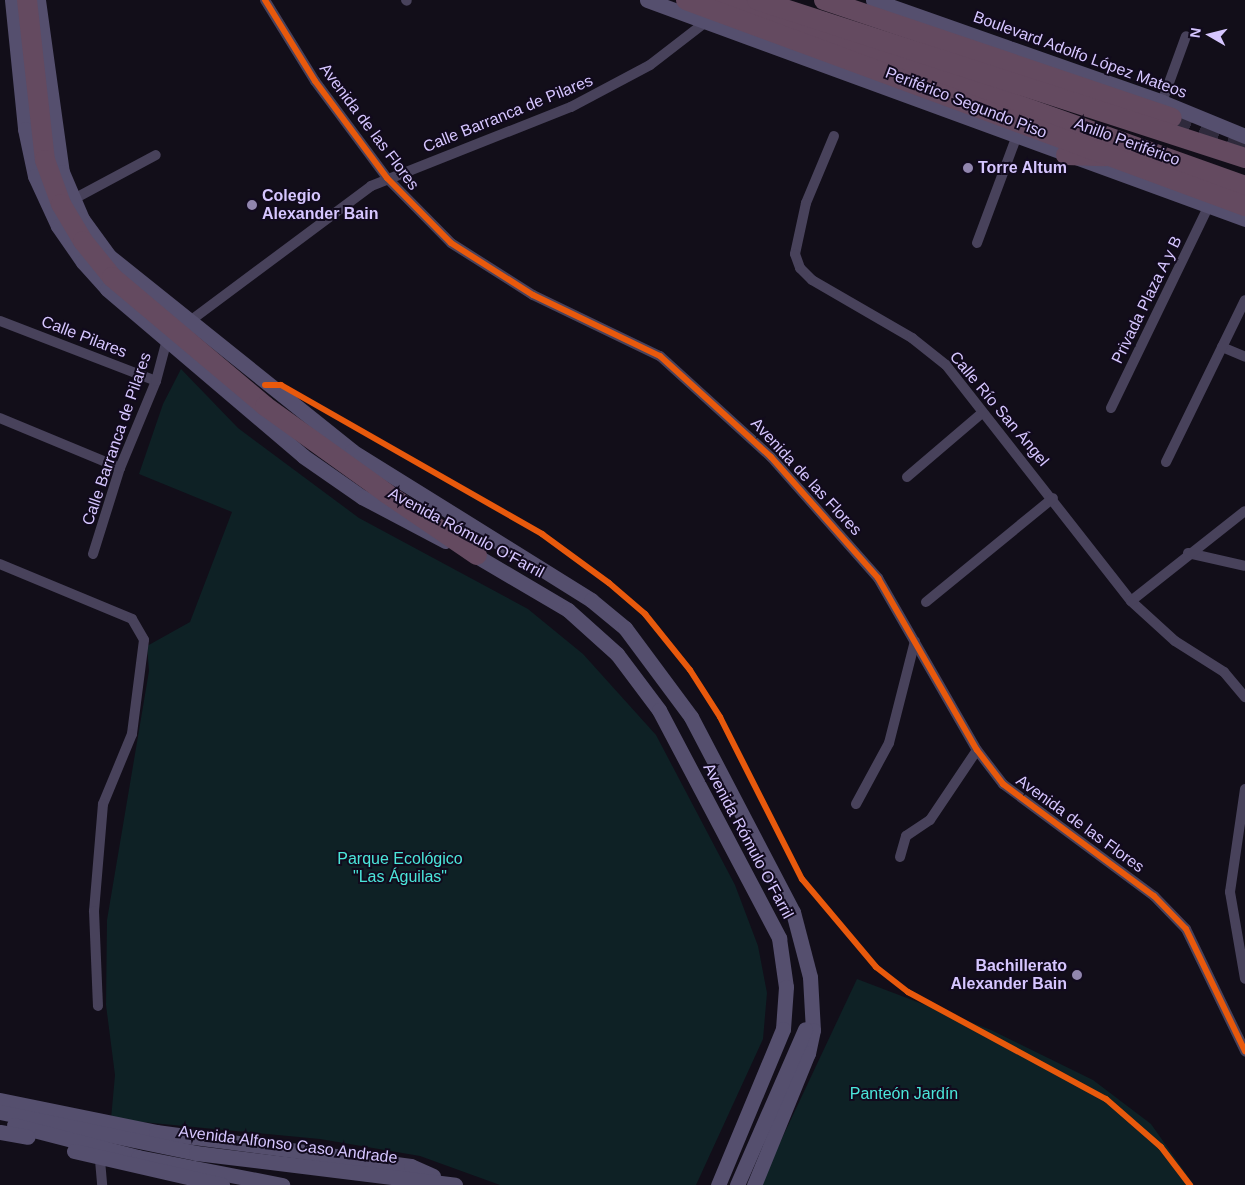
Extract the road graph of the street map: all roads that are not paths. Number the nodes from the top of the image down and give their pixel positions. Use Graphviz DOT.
graph roads {
  1 [pos="12,0"];
  2 [pos="27,0"];
  3 [pos="38,0"];
  4 [pos="265,0"];
  5 [pos="647,0"];
  6 [pos="686,0"];
  7 [pos="725,0"];
  8 [pos="757,0"];
  9 [pos="786,0"];
  10 [pos="824,0"];
  11 [pos="873,0"];
  12 [pos="888,3"];
  13 [pos="707,21"];
  14 [pos="1186,36"];
  15 [pos="1167,110"];
  16 [pos="834,136"];
  17 [pos="1245,136"];
  18 [pos="1016,138"];
  19 [pos="1121,154"];
  20 [pos="156,155"];
  21 [pos="1066,155"];
  22 [pos="1245,158"];
  23 [pos="1245,166"];
  24 [pos="387,178"];
  25 [pos="1245,186"];
  26 [pos="72,200"];
  27 [pos="1210,205"];
  28 [pos="1245,206"];
  29 [pos="1245,218"];
  30 [pos="977,244"];
  31 [pos="1245,300"];
  32 [pos="0,321"];
  33 [pos="194,327"];
  34 [pos="166,339"];
  35 [pos="1222,347"];
  36 [pos="181,352"];
  37 [pos="1245,357"];
  38 [pos="156,381"];
  39 [pos="1111,408"];
  40 [pos="982,413"];
  41 [pos="0,418"];
  42 [pos="1166,462"];
  43 [pos="120,468"];
  44 [pos="907,477"];
  45 [pos="1053,498"];
  46 [pos="1245,511"];
  47 [pos="1188,553"];
  48 [pos="93,554"];
  49 [pos="476,555"];
  50 [pos="0,564"];
  51 [pos="1245,566"];
  52 [pos="1131,601"];
  53 [pos="926,602"];
  54 [pos="915,641"];
  55 [pos="1245,697"];
  56 [pos="977,750"];
  57 [pos="1245,789"];
  58 [pos="856,804"];
  59 [pos="900,857"];
  60 [pos="1245,979"];
  61 [pos="810,995"];
  62 [pos="98,1006"];
  63 [pos="1245,1051"];
  64 [pos="0,1100"];
  65 [pos="0,1112"];
  66 [pos="0,1122"];
  67 [pos="0,1132"];
  68 [pos="100,1160"];
  69 [pos="449,1183"];
  70 [pos="102,1185"];
  71 [pos="222,1185"];
  72 [pos="282,1185"];
  73 [pos="718,1185"];
  74 [pos="737,1185"];
  75 [pos="754,1185"];
  1 -- 34 [label="main road, Avenida Rómulo O'Farril"];
  2 -- 49 [label="highway, bridge"];
  3 -- 26 [label="main road, Avenida Rómulo O'Farril"];
  4 -- 24 [label="street, Avenida de las Flores"];
  5 -- 13 [label="main road"];
  6 -- 28 [label="highway, Periférico Segundo Piso, bridge"];
  7 -- 25 [label="highway, Anillo Periférico"];
  8 -- 22 [label="highway, Periférico Segundo Piso, bridge"];
  9 -- 23 [label="highway, Anillo Periférico"];
  10 -- 15 [label="highway"];
  11 -- 12 [label="main road, Boulevard Adolfo López Mateos"];
  12 -- 15 [label="main road, Boulevard Adolfo López Mateos"];
  13 -- 18 [label="main road"];
  13 -- 24 [label="street, Calle Barranca de Pilares"];
  14 -- 15 [label="street"];
  15 -- 17 [label="main road, Boulevard Adolfo López Mateos"];
  16 -- 40 [label="street, Calle Río San Ángel"];
  18 -- 21 [label="main road"];
  18 -- 30 [label="street"];
  19 -- 21 [label="highway"];
  20 -- 26 [label="street"];
  21 -- 27 [label="main road"];
  24 -- 33 [label="street, Calle Barranca de Pilares"];
  24 -- 54 [label="street, Avenida de las Flores"];
  26 -- 33 [label="main road, Avenida Rómulo O'Farril"];
  27 -- 29 [label="main road"];
  27 -- 39 [label="street, Privada Plaza A y B"];
  31 -- 35 [label="street"];
  32 -- 38 [label="street, Calle Pilares"];
  33 -- 34 [label="street, Calle Barranca de Pilares"];
  33 -- 36 [label="main road"];
  33 -- 61 [label="main road, Avenida Rómulo O'Farril"];
  34 -- 36 [label="main road, Avenida Rómulo O'Farril"];
  34 -- 38 [label="street, Calle Barranca de Pilares"];
  35 -- 37 [label="street"];
  35 -- 42 [label="street"];
  36 -- 49 [label="main road, Avenida Rómulo O'Farril"];
  38 -- 43 [label="street, Calle Barranca de Pilares"];
  40 -- 44 [label="street"];
  40 -- 45 [label="street, Calle Río San Ángel"];
  41 -- 43 [label="street"];
  43 -- 48 [label="street, Calle Barranca de Pilares"];
  45 -- 52 [label="street, Calle Río San Ángel"];
  45 -- 53 [label="street"];
  46 -- 47 [label="street"];
  47 -- 51 [label="street"];
  47 -- 52 [label="street"];
  49 -- 73 [label="main road, Avenida Rómulo O'Farril"];
  50 -- 62 [label="street"];
  52 -- 55 [label="street, Calle Río San Ángel"];
  54 -- 56 [label="street, Avenida de las Flores"];
  54 -- 58 [label="street"];
  56 -- 59 [label="street"];
  56 -- 63 [label="street, Avenida de las Flores"];
  57 -- 60 [label="street"];
  61 -- 74 [label="main road"];
  61 -- 75 [label="main road, Avenida Rómulo O'Farril"];
  64 -- 69 [label="main road"];
  65 -- 69 [label="main road, Avenida Alfonso Caso Andrade"];
  66 -- 72 [label="main road, Avenida Alfonso Caso Andrade"];
  67 -- 68 [label="main road"];
  68 -- 70 [label="street"];
  68 -- 71 [label="main road"];
}
